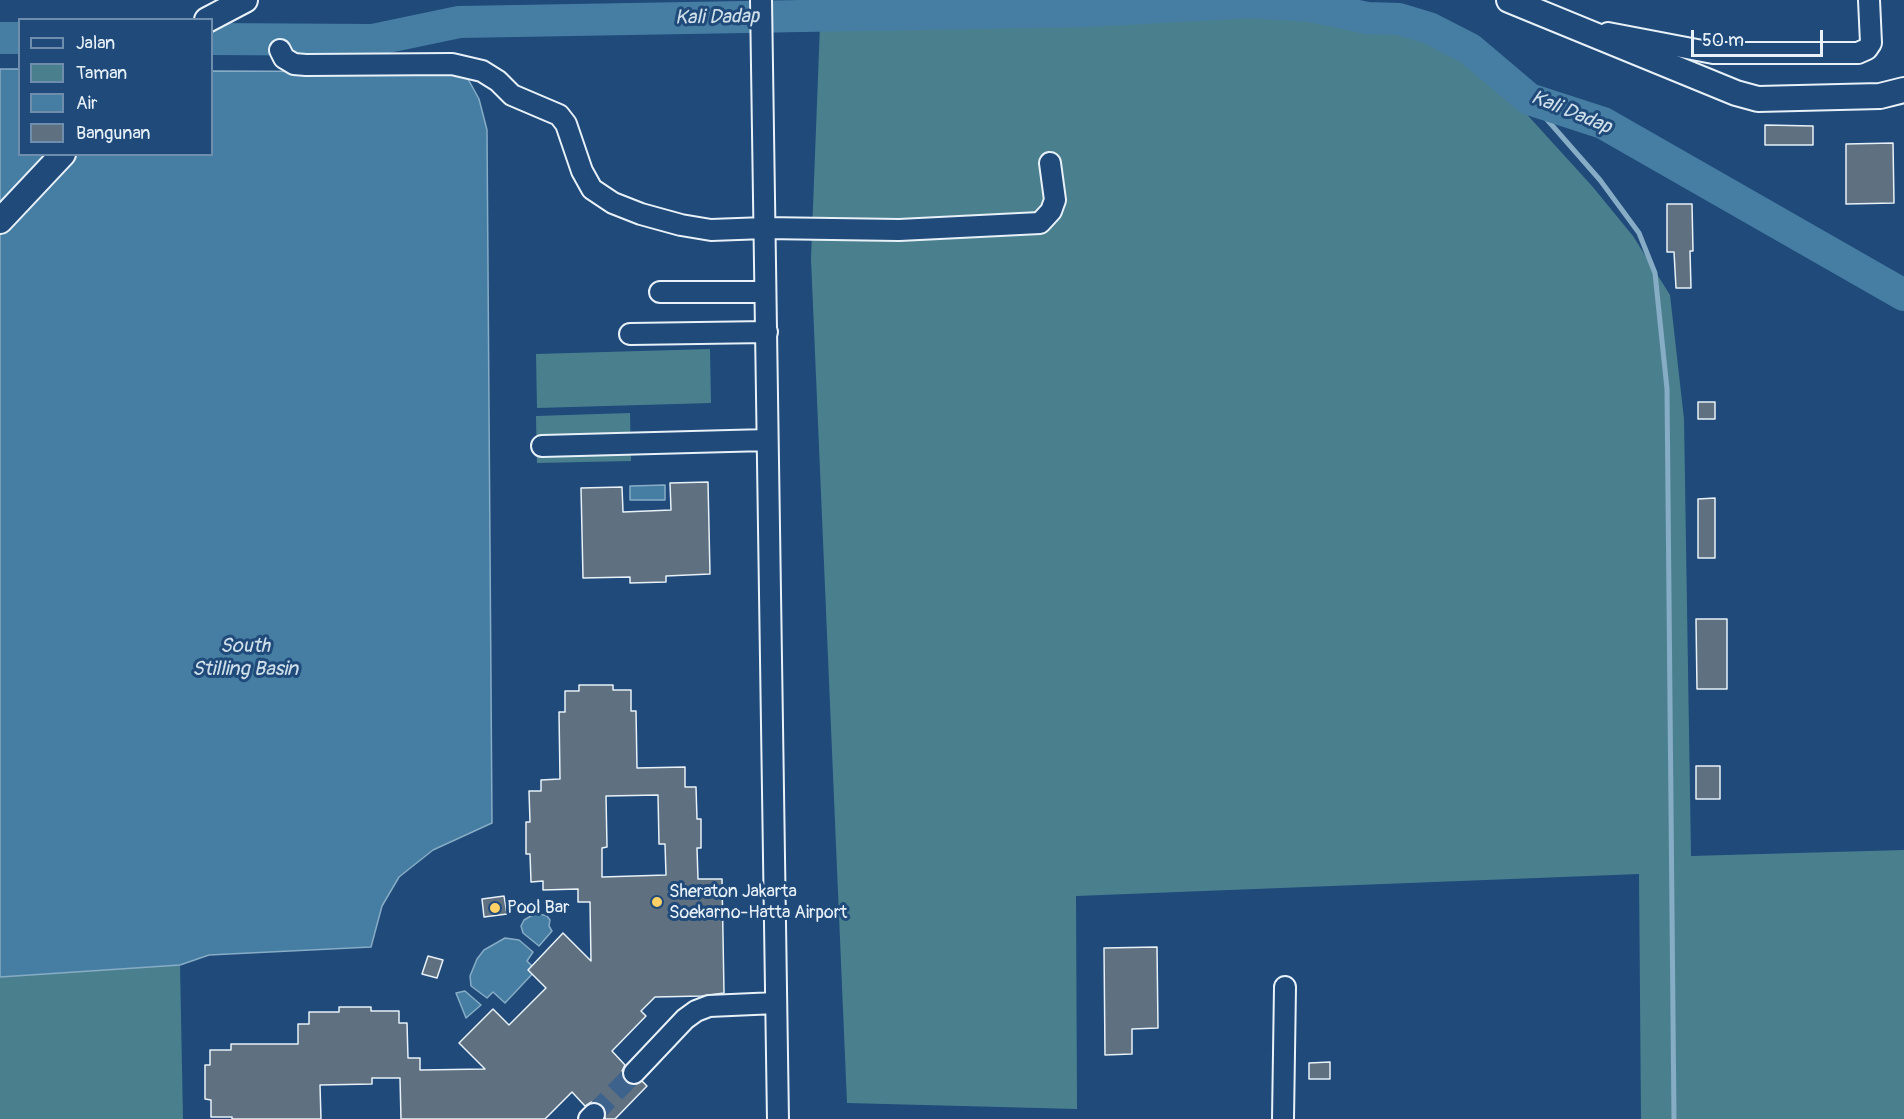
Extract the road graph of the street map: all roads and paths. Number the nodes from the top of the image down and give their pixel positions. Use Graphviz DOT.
graph roads {
  1 [pos="245,0"];
  2 [pos="761,0"];
  3 [pos="1509,0"];
  4 [pos="1869,0"];
  5 [pos="209,18"];
  6 [pos="1570,26"];
  7 [pos="280,50"];
  8 [pos="1904,90"];
  9 [pos="61,156"];
  10 [pos="1050,163"];
  11 [pos="0,221"];
  12 [pos="765,228"];
  13 [pos="660,292"];
  14 [pos="764,292"];
  15 [pos="767,332"];
  16 [pos="630,334"];
  17 [pos="767,440"];
  18 [pos="542,446"];
  19 [pos="1285,987"];
  20 [pos="776,1003"];
  21 [pos="634,1073"];
  22 [pos="778,1119"];
  23 [pos="1283,1119"];
  1 -- 5 [label="main road"];
  2 -- 12 [label="street"];
  3 -- 6 [label="main road"];
  4 -- 6 [label="street"];
  6 -- 8 [label="main road"];
  7 -- 12 [label="street"];
  9 -- 11 [label="main road"];
  10 -- 12 [label="street"];
  12 -- 14 [label="street"];
  13 -- 14 [label="street"];
  14 -- 15 [label="street"];
  15 -- 16 [label="street"];
  15 -- 17 [label="street"];
  17 -- 18 [label="street"];
  17 -- 20 [label="street"];
  19 -- 23 [label="street"];
  20 -- 21 [label="street"];
  20 -- 22 [label="street"];
}
